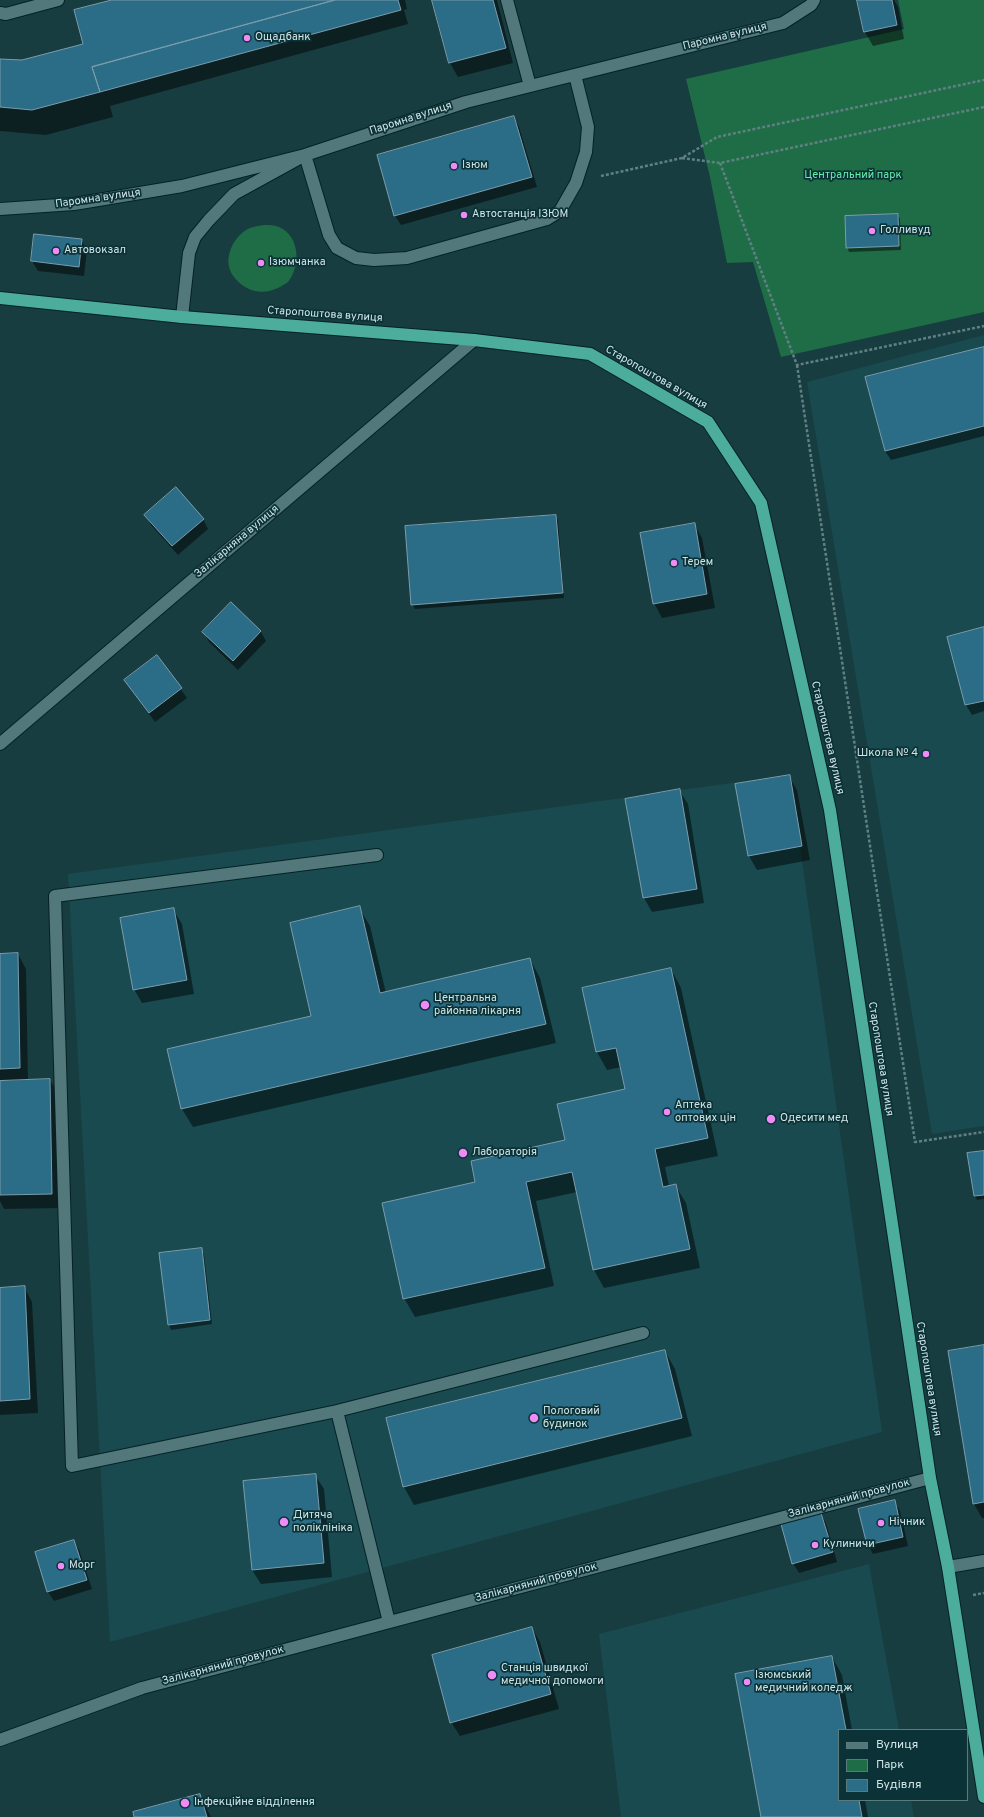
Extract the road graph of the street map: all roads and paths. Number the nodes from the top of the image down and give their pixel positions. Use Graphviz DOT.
graph roads {
  1 [pos="58,0"];
  2 [pos="507,0"];
  3 [pos="814,0"];
  4 [pos="0,13"];
  5 [pos="575,75"];
  6 [pos="984,80"];
  7 [pos="530,86"];
  8 [pos="984,107"];
  9 [pos="305,155"];
  10 [pos="682,158"];
  11 [pos="720,164"];
  12 [pos="596,177"];
  13 [pos="0,209"];
  14 [pos="0,298"];
  15 [pos="182,317"];
  16 [pos="984,326"];
  17 [pos="474,340"];
  18 [pos="797,365"];
  19 [pos="0,744"];
  20 [pos="377,855"];
  21 [pos="984,1132"];
  22 [pos="643,1332"];
  23 [pos="338,1411"];
  24 [pos="930,1478"];
  25 [pos="984,1561"];
  26 [pos="948,1567"];
  27 [pos="389,1622"];
  28 [pos="0,1740"];
  29 [pos="984,1797"];
  1 -- 4 [label="street"];
  2 -- 7 [label="street"];
  3 -- 5 [label="street, Паромна вулиця"];
  5 -- 7 [label="street, Паромна вулиця"];
  5 -- 9 [label="street"];
  6 -- 10 [label="path"];
  7 -- 9 [label="street, Паромна вулиця"];
  8 -- 11 [label="path"];
  9 -- 13 [label="street, Паромна вулиця"];
  9 -- 15 [label="street"];
  10 -- 11 [label="path"];
  10 -- 12 [label="path"];
  11 -- 18 [label="path"];
  14 -- 15 [label="highway, Старопоштова вулиця"];
  15 -- 17 [label="highway, Старопоштова вулиця"];
  16 -- 18 [label="path"];
  17 -- 19 [label="street, Залікарняна вулиця"];
  17 -- 24 [label="highway, Старопоштова вулиця"];
  18 -- 21 [label="path"];
  20 -- 23 [label="street"];
  22 -- 23 [label="street"];
  23 -- 27 [label="street"];
  24 -- 26 [label="highway, Старопоштова вулиця"];
  24 -- 27 [label="street, Залікарняний провулок"];
  25 -- 26 [label="street"];
  26 -- 29 [label="highway, Старопоштова вулиця"];
  27 -- 28 [label="street, Залікарняний провулок"];
}
